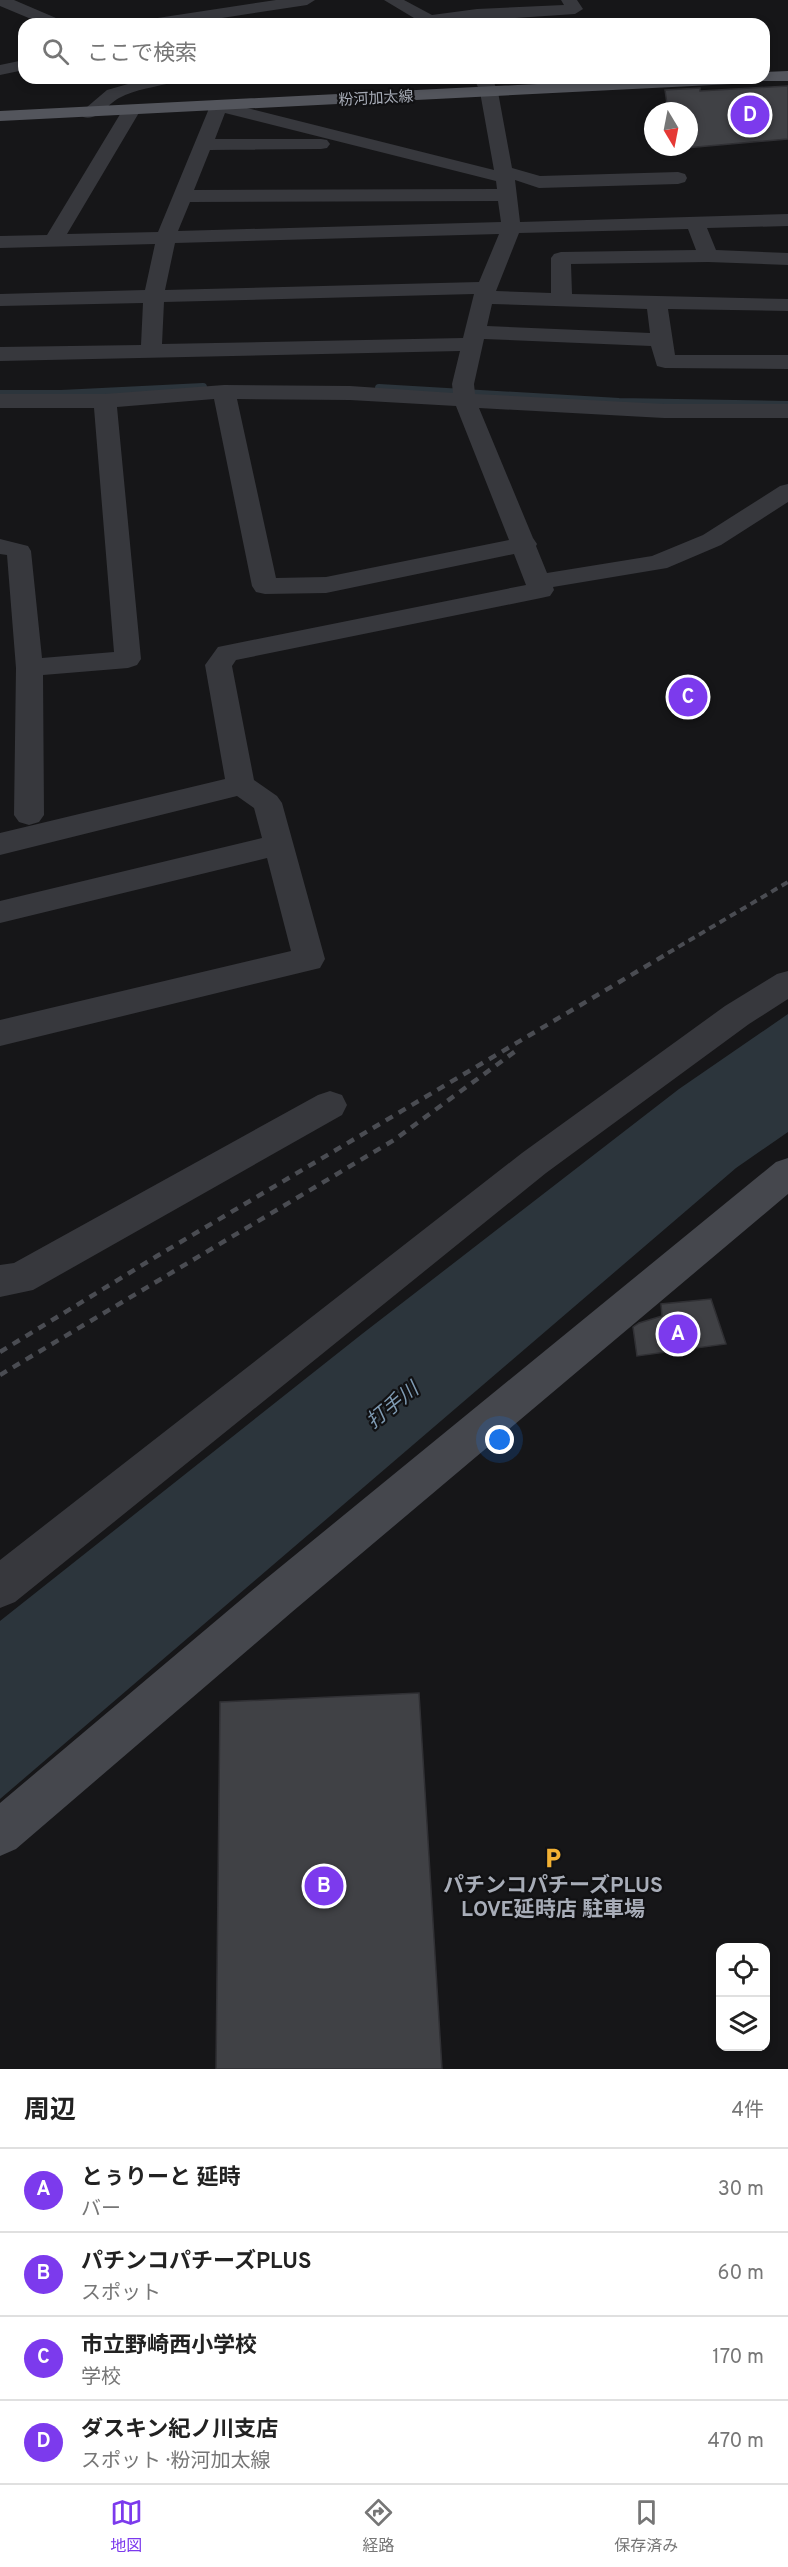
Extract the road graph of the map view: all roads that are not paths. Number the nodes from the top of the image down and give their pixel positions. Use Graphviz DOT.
graph roads {
  1 [pos="0,0"];
  2 [pos="307,0"];
  3 [pos="392,0"];
  4 [pos="569,0"];
  5 [pos="161,6"];
  6 [pos="271,6"];
  7 [pos="43,18"];
  8 [pos="150,18"];
  9 [pos="191,18"];
  10 [pos="292,18"];
  11 [pos="426,18"];
  12 [pos="456,18"];
  13 [pos="18,66"];
  14 [pos="0,70"];
  15 [pos="788,76"];
  16 [pos="770,77"];
  17 [pos="147,84"];
  18 [pos="524,84"];
  19 [pos="486,85"];
  20 [pos="219,106"];
  21 [pos="131,111"];
  22 [pos="89,113"];
  23 [pos="0,116"];
  24 [pos="368,144"];
  25 [pos="203,145"];
  26 [pos="678,178"];
  27 [pos="505,181"];
  28 [pos="183,196"];
  29 [pos="788,220"];
  30 [pos="695,222"];
  31 [pos="511,228"];
  32 [pos="166,237"];
  33 [pos="54,240"];
  34 [pos="0,242"];
  35 [pos="708,256"];
  36 [pos="788,259"];
  37 [pos="484,292"];
  38 [pos="154,295"];
  39 [pos="562,299"];
  40 [pos="0,300"];
  41 [pos="657,303"];
  42 [pos="788,304"];
  43 [pos="473,338"];
  44 [pos="661,340"];
  45 [pos="151,350"];
  46 [pos="0,354"];
  47 [pos="788,362"];
  48 [pos="224,392"];
  49 [pos="105,400"];
  50 [pos="465,400"];
  51 [pos="0,401"];
  52 [pos="788,411"];
  53 [pos="788,491"];
  54 [pos="525,544"];
  55 [pos="0,546"];
  56 [pos="538,582"];
  57 [pos="29,668"];
  58 [pos="241,785"];
  59 [pos="29,815"];
  60 [pos="0,844"];
  61 [pos="278,845"];
  62 [pos="0,912"];
  63 [pos="788,983"];
  64 [pos="0,1033"];
  65 [pos="330,1105"];
  66 [pos="788,1173"];
  67 [pos="0,1281"];
  68 [pos="0,1587"];
  69 [pos="0,1833"];
  1 -- 7 [label="street"];
  2 -- 6 [label="street"];
  3 -- 11 [label="street"];
  4 -- 12 [label="street"];
  5 -- 8 [label="street"];
  6 -- 9 [label="street"];
  6 -- 10 [label="street"];
  13 -- 14 [label="street"];
  15 -- 16 [label="main road"];
  17 -- 22 [label="street"];
  18 -- 19 [label="main road, 粉河加太線"];
  19 -- 20 [label="main road, 粉河加太線"];
  19 -- 27 [label="street"];
  20 -- 21 [label="main road, 粉河加太線"];
  20 -- 24 [label="street"];
  20 -- 25 [label="street"];
  21 -- 22 [label="main road, 粉河加太線"];
  21 -- 33 [label="street"];
  22 -- 23 [label="main road, 粉河加太線"];
  24 -- 25 [label="street"];
  24 -- 27 [label="street"];
  25 -- 28 [label="street"];
  26 -- 27 [label="street"];
  27 -- 28 [label="street"];
  27 -- 31 [label="street"];
  28 -- 32 [label="street"];
  29 -- 30 [label="street"];
  30 -- 31 [label="street"];
  30 -- 35 [label="street"];
  31 -- 32 [label="street"];
  31 -- 37 [label="street"];
  32 -- 33 [label="street"];
  32 -- 38 [label="street"];
  33 -- 34 [label="street"];
  35 -- 36 [label="street"];
  35 -- 39 [label="street"];
  37 -- 38 [label="street"];
  37 -- 39 [label="street"];
  37 -- 43 [label="street"];
  38 -- 40 [label="street"];
  38 -- 45 [label="street"];
  39 -- 41 [label="street"];
  41 -- 42 [label="street"];
  41 -- 44 [label="street"];
  43 -- 44 [label="street"];
  43 -- 45 [label="street"];
  43 -- 50 [label="street"];
  44 -- 47 [label="street"];
  45 -- 46 [label="street"];
  48 -- 49 [label="street"];
  48 -- 50 [label="street"];
  48 -- 54 [label="street"];
  49 -- 51 [label="street"];
  49 -- 57 [label="street"];
  50 -- 52 [label="street"];
  50 -- 54 [label="street"];
  53 -- 56 [label="street"];
  54 -- 56 [label="street"];
  55 -- 57 [label="street"];
  56 -- 58 [label="street"];
  57 -- 59 [label="street"];
  58 -- 60 [label="street"];
  58 -- 61 [label="street"];
  61 -- 62 [label="street"];
  61 -- 64 [label="street"];
  63 -- 68 [label="street"];
  65 -- 67 [label="street"];
  66 -- 69 [label="street"];
}
